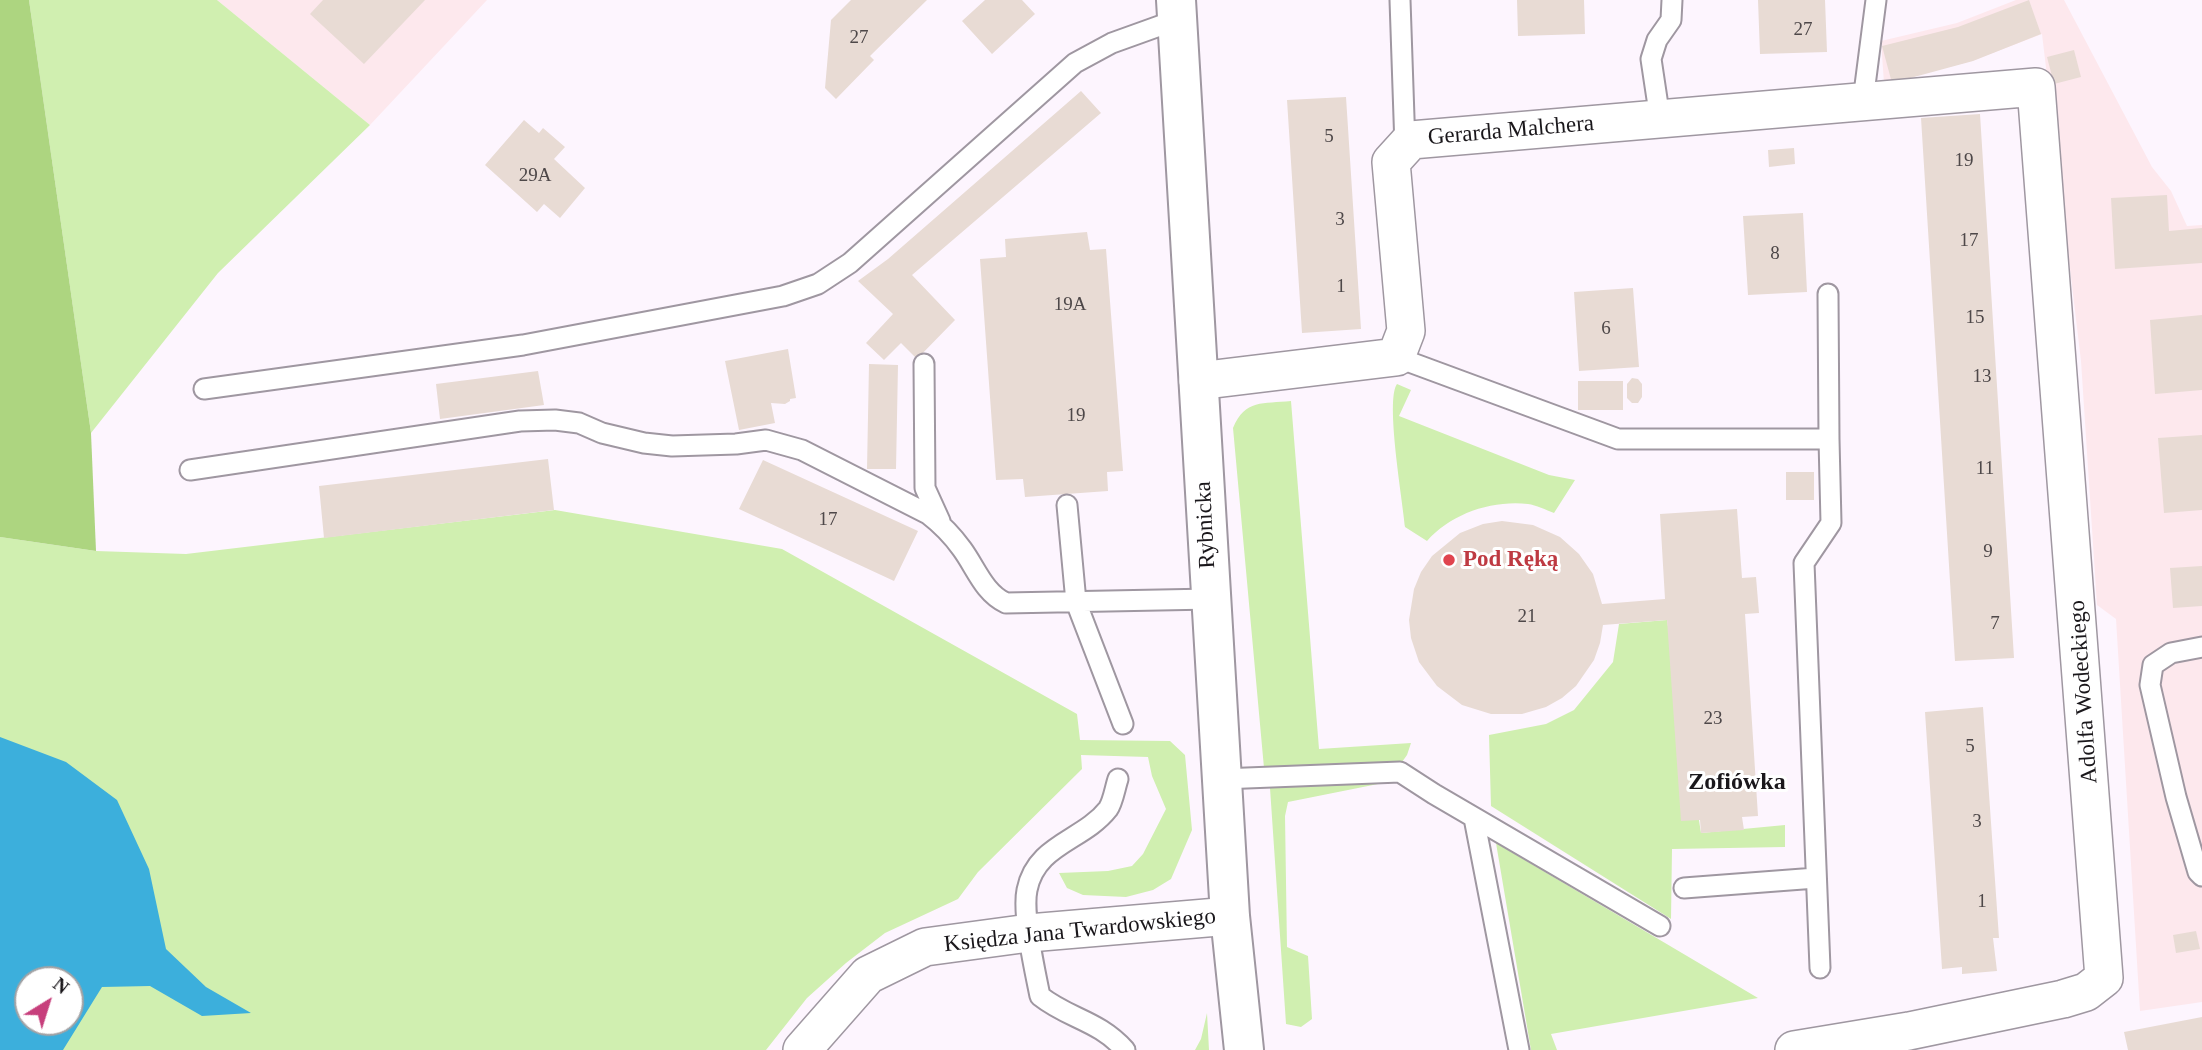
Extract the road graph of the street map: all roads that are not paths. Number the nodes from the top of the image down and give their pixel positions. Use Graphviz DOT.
graph roads {
  1 [pos="1401,0"];
  2 [pos="1672,0"];
  3 [pos="1876,0"];
  4 [pos="1176,10"];
  5 [pos="2036,87"];
  6 [pos="1863,101"];
  7 [pos="1660,119"];
  8 [pos="1405,147"];
  9 [pos="1828,294"];
  10 [pos="1395,357"];
  11 [pos="924,365"];
  12 [pos="1198,382"];
  13 [pos="204,389"];
  14 [pos="1829,439"];
  15 [pos="190,470"];
  16 [pos="1067,505"];
  17 [pos="943,525"];
  18 [pos="1210,599"];
  19 [pos="1076,602"];
  20 [pos="2202,647"];
  21 [pos="1123,724"];
  22 [pos="1118,779"];
  23 [pos="1221,779"];
  24 [pos="1474,818"];
  25 [pos="2202,876"];
  26 [pos="1816,878"];
  27 [pos="1684,888"];
  28 [pos="1230,916"];
  29 [pos="1660,926"];
  30 [pos="1029,933"];
  31 [pos="1820,968"];
  32 [pos="1911,1041"];
  33 [pos="802,1050"];
  34 [pos="1125,1050"];
  35 [pos="1244,1050"];
  36 [pos="1519,1050"];
  37 [pos="1794,1050"];
  1 -- 8 [label="lane"];
  2 -- 7 [label="lane"];
  3 -- 6 [label="lane"];
  4 -- 12 [label="street, Rybnicka"];
  4 -- 13 [label="lane"];
  5 -- 6 [label="street, Gerarda Malchera"];
  5 -- 32 [label="street, Adolfa Wodeckiego"];
  6 -- 7 [label="street, Gerarda Malchera"];
  7 -- 8 [label="street, Gerarda Malchera"];
  8 -- 10 [label="street, Gerarda Malchera"];
  9 -- 14 [label="lane"];
  10 -- 12 [label="street"];
  10 -- 14 [label="lane"];
  11 -- 17 [label="lane"];
  12 -- 18 [label="street, Rybnicka"];
  14 -- 26 [label="lane"];
  15 -- 17 [label="lane"];
  16 -- 19 [label="lane"];
  17 -- 19 [label="lane"];
  18 -- 19 [label="lane"];
  18 -- 23 [label="street, Rybnicka"];
  19 -- 21 [label="lane"];
  20 -- 25 [label="lane"];
  22 -- 30 [label="lane"];
  23 -- 24 [label="lane"];
  23 -- 28 [label="street, Rybnicka"];
  24 -- 29 [label="lane"];
  24 -- 36 [label="lane"];
  26 -- 27 [label="lane"];
  26 -- 31 [label="lane"];
  28 -- 30 [label="street, Księdza Jana Twardowskiego"];
  28 -- 35 [label="street, Rybnicka"];
  30 -- 33 [label="street, Księdza Jana Twardowskiego"];
  30 -- 34 [label="lane"];
  32 -- 37 [label="street, Adolfa Wodeckiego"];
}
